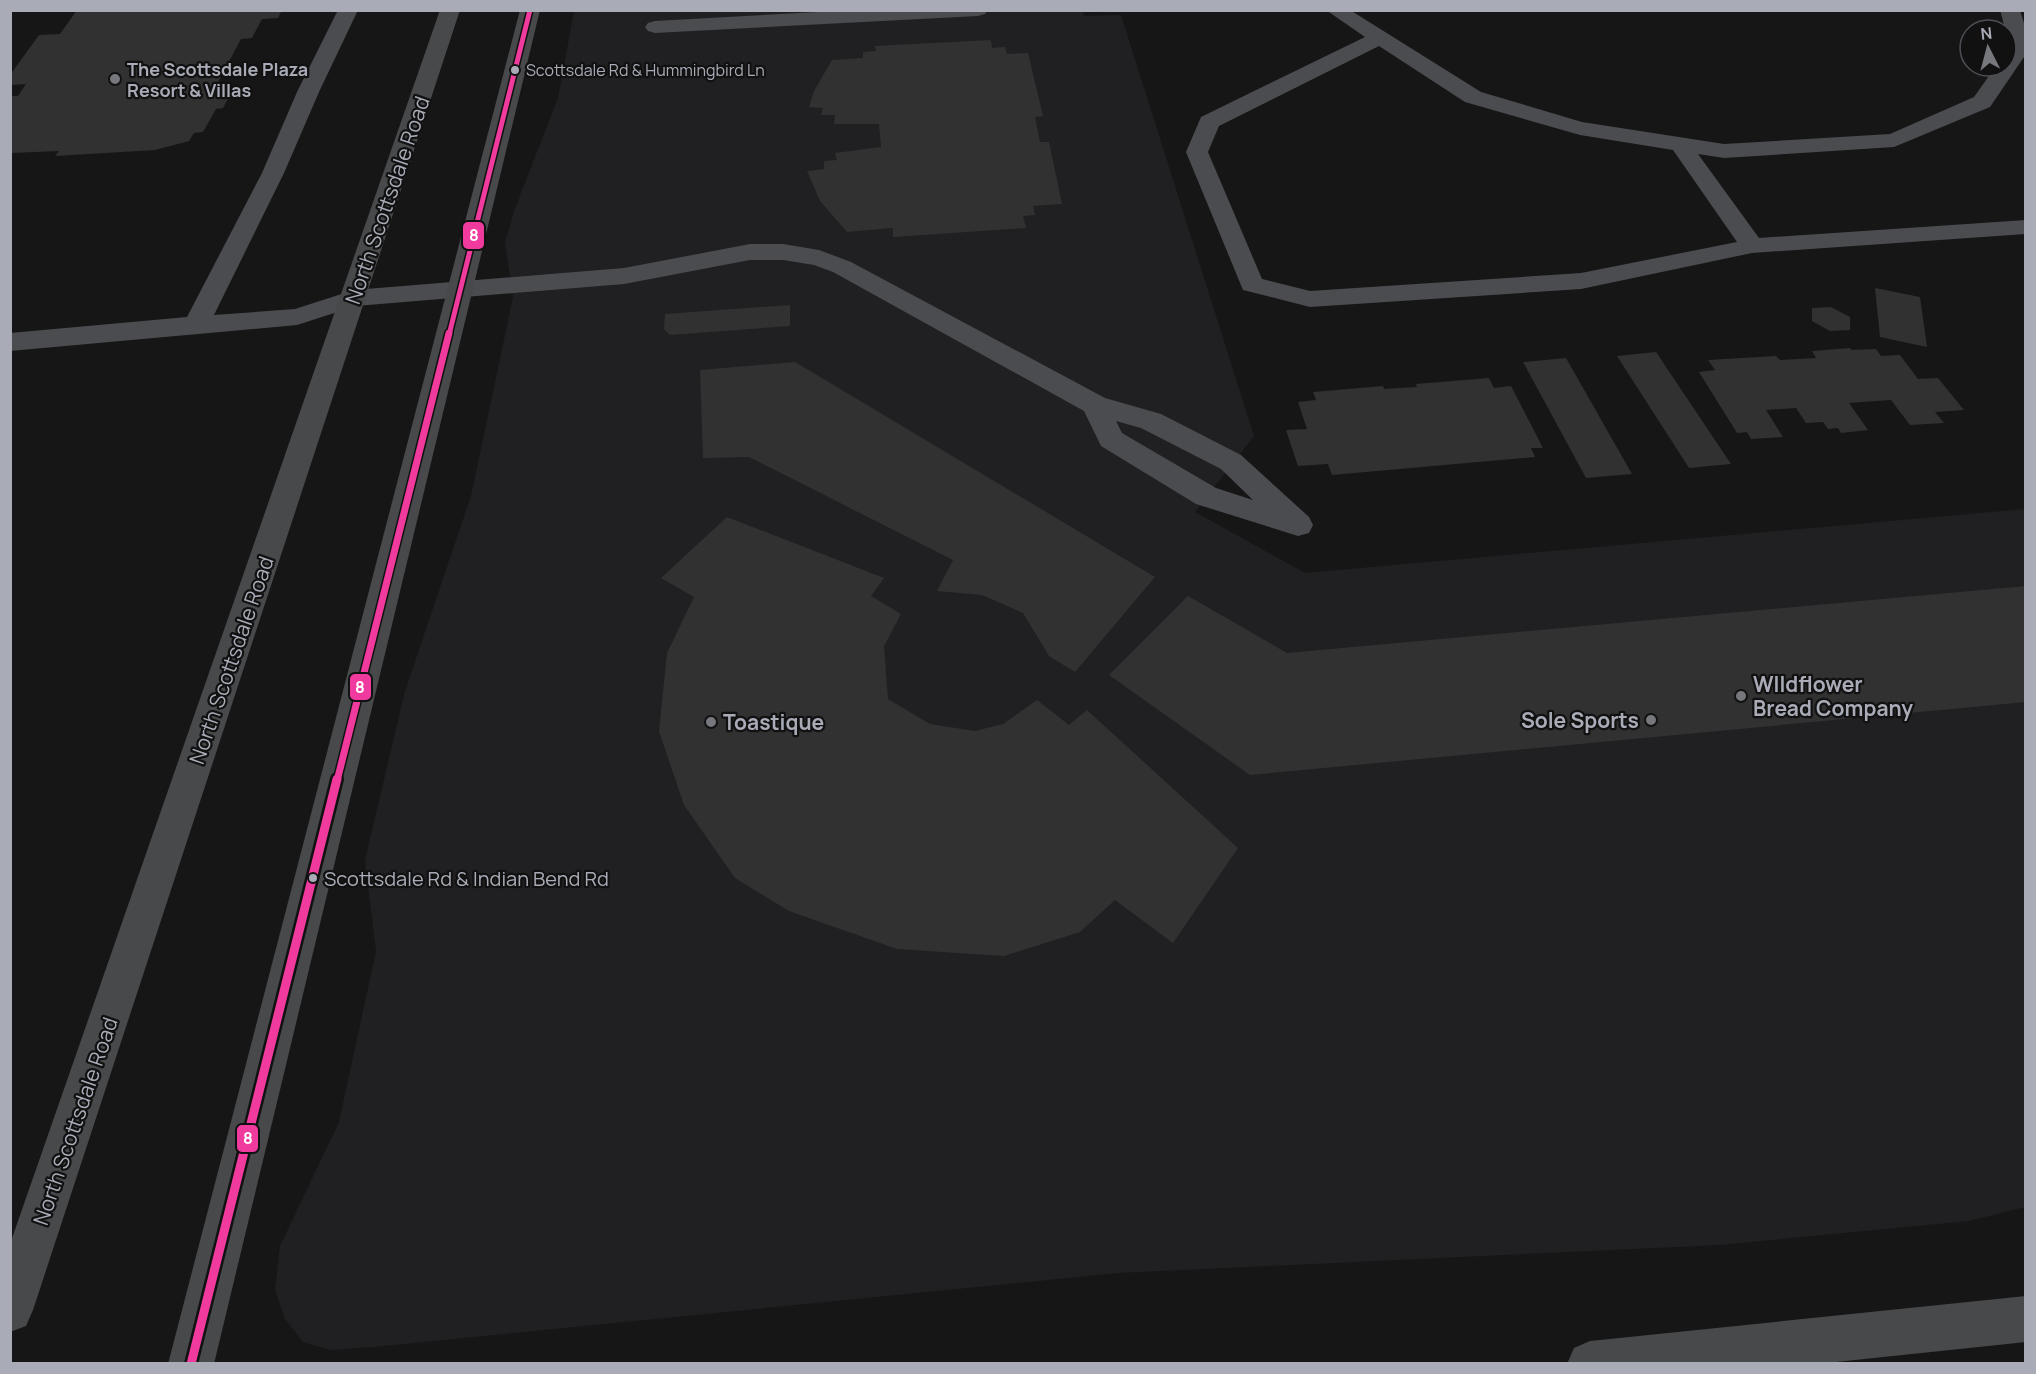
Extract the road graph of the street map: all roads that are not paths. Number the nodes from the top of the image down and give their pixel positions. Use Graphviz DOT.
graph roads {
  1 [pos="348,10"];
  2 [pos="450,10"];
  3 [pos="530,10"];
  4 [pos="978,10"];
  5 [pos="1335,10"];
  6 [pos="2010,10"];
  7 [pos="655,27"];
  8 [pos="1380,38"];
  9 [pos="1680,144"];
  10 [pos="2025,227"];
  11 [pos="1752,246"];
  12 [pos="459,291"];
  13 [pos="354,298"];
  14 [pos="196,326"];
  15 [pos="10,342"];
  16 [pos="1095,405"];
  17 [pos="10,1310"];
  18 [pos="2025,1319"];
  19 [pos="191,1364"];
  20 [pos="1590,1364"];
  1 -- 14 [label="lane"];
  2 -- 13 [label="main road, North Scottsdale Road"];
  3 -- 12 [label="main road"];
  4 -- 7 [label="lane"];
  5 -- 8 [label="lane"];
  6 -- 9 [label="lane"];
  8 -- 9 [label="lane"];
  8 -- 11 [label="lane"];
  9 -- 11 [label="lane"];
  10 -- 11 [label="lane"];
  12 -- 13 [label="lane"];
  12 -- 16 [label="lane"];
  12 -- 19 [label="main road"];
  13 -- 14 [label="lane"];
  13 -- 17 [label="main road, North Scottsdale Road"];
  14 -- 15 [label="lane"];
  16 -- 16 [label="lane"];
  18 -- 20 [label="main road"];
}
